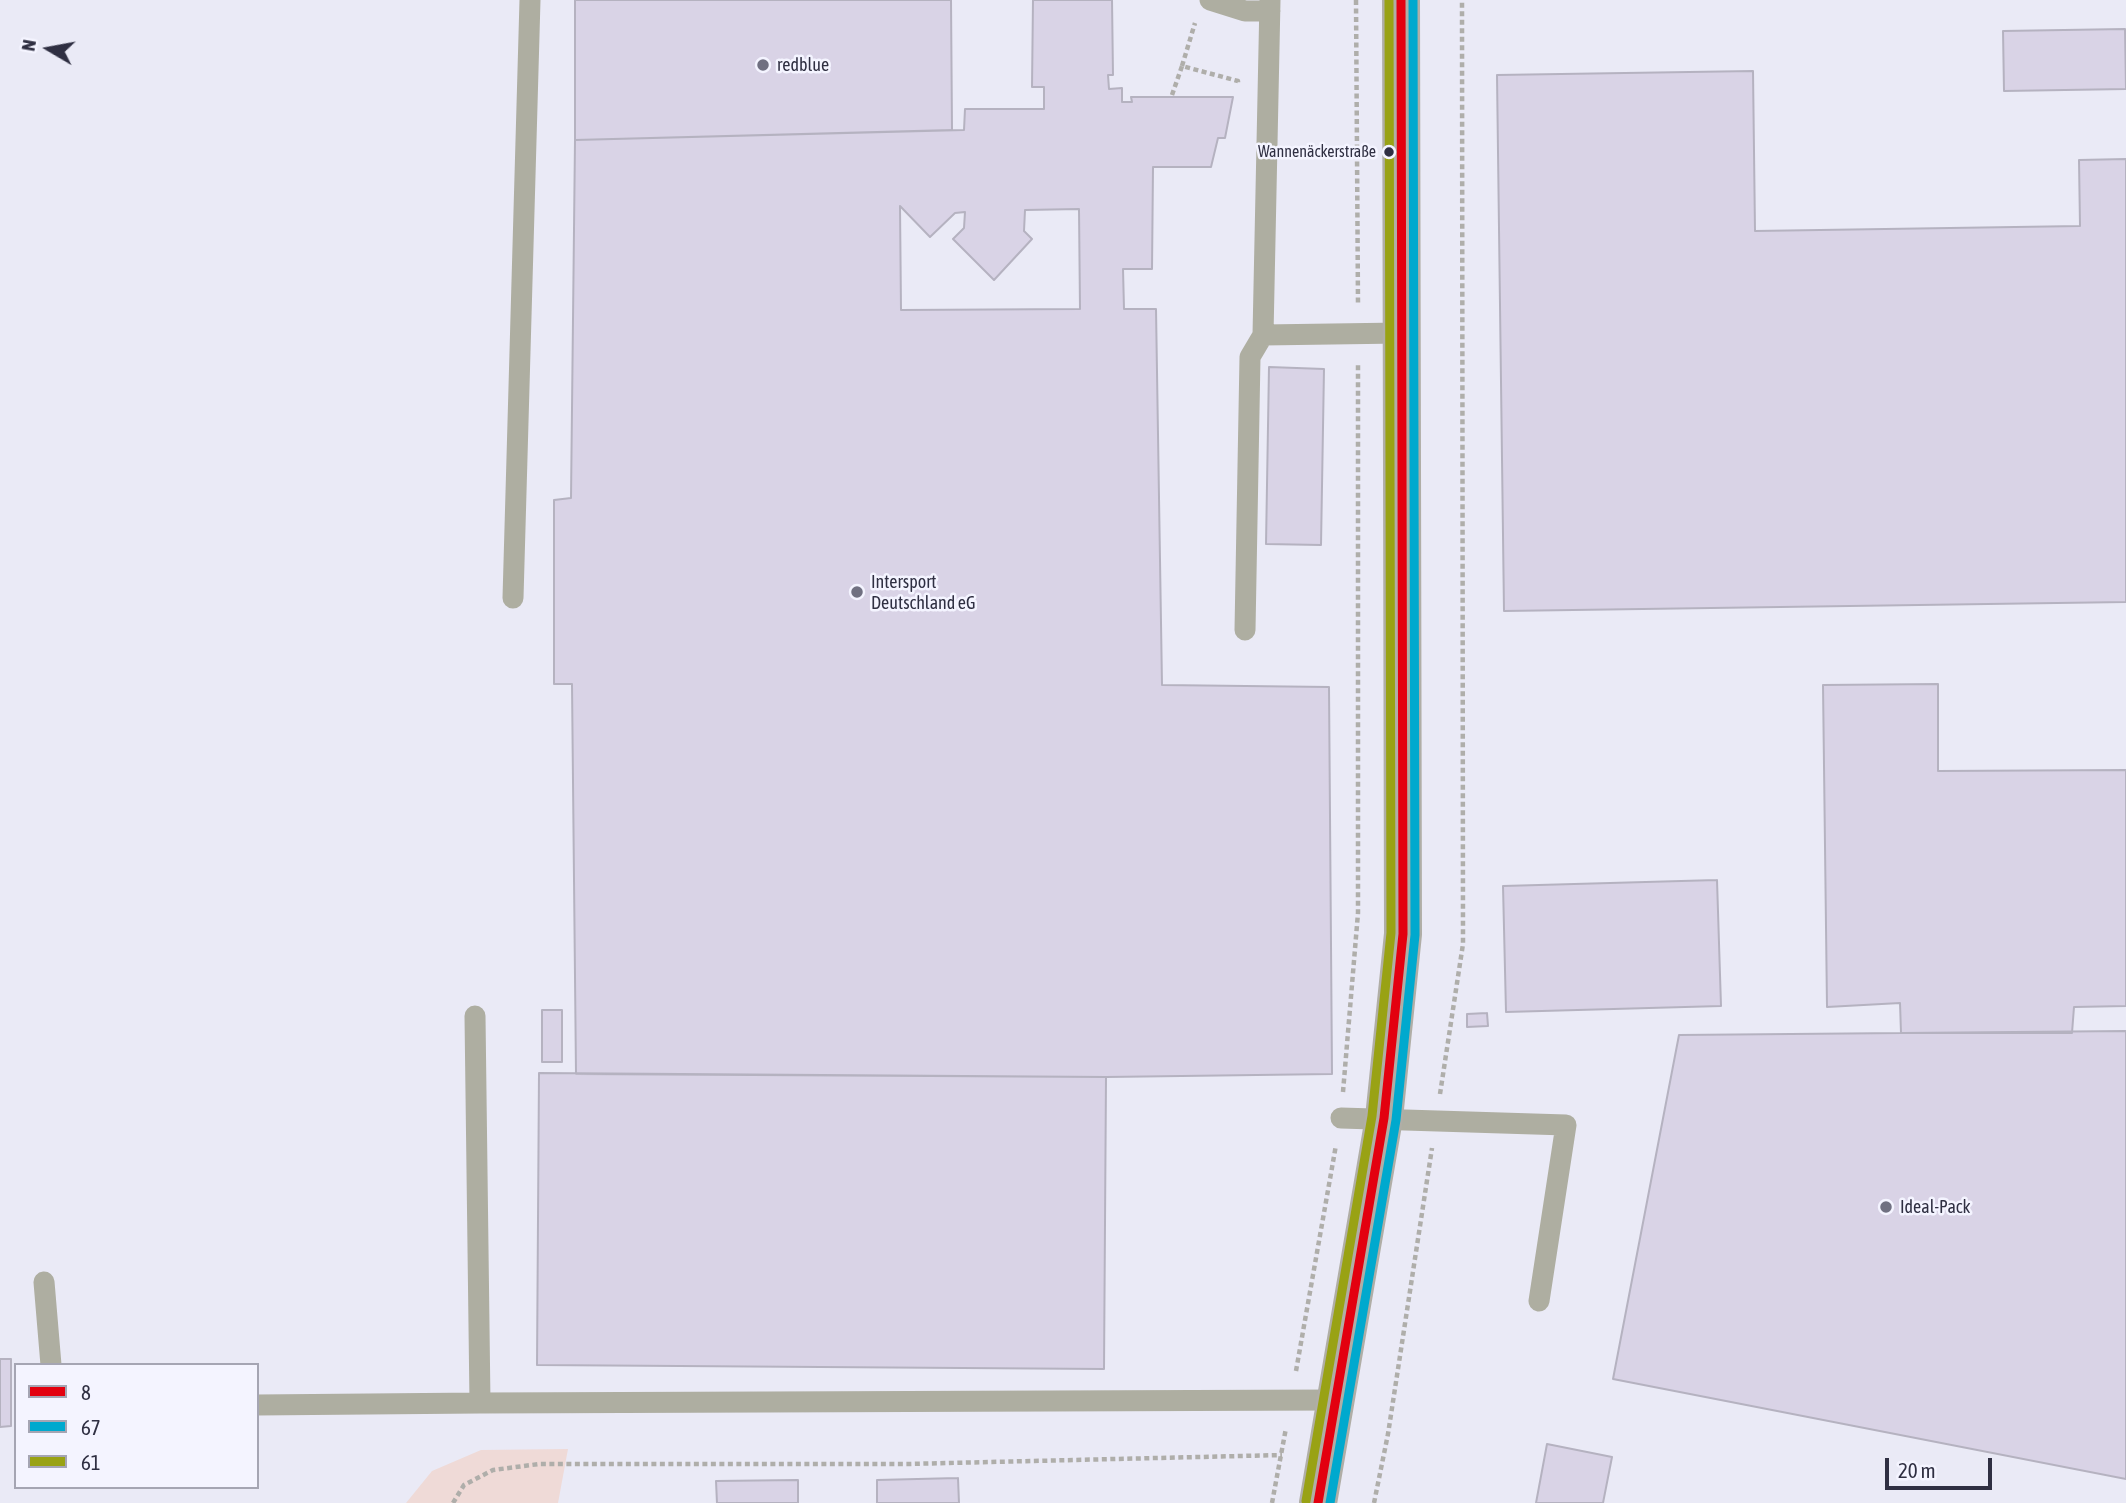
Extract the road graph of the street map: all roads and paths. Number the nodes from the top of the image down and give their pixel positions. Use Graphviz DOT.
graph roads {
  1 [pos="530,0"];
  2 [pos="1356,0"];
  3 [pos="1401,0"];
  4 [pos="1462,0"];
  5 [pos="1270,5"];
  6 [pos="1204,7"];
  7 [pos="1182,66"];
  8 [pos="1238,93"];
  9 [pos="1172,95"];
  10 [pos="1401,332"];
  11 [pos="1358,334"];
  12 [pos="1264,335"];
  13 [pos="513,598"];
  14 [pos="1245,630"];
  15 [pos="475,1016"];
  16 [pos="1341,1118"];
  17 [pos="1384,1118"];
  18 [pos="1436,1120"];
  19 [pos="44,1282"];
  20 [pos="1539,1301"];
  21 [pos="51,1363"];
  22 [pos="1336,1400"];
  23 [pos="1291,1401"];
  24 [pos="480,1403"];
  25 [pos="259,1405"];
  26 [pos="1328,1450"];
  27 [pos="1281,1455"];
  28 [pos="453,1503"];
  29 [pos="1272,1503"];
  30 [pos="1318,1503"];
  31 [pos="1374,1503"];
  1 -- 13 [label="lane"];
  2 -- 11 [label="path"];
  3 -- 10 [label="street"];
  4 -- 18 [label="path"];
  5 -- 6 [label="lane"];
  5 -- 12 [label="lane"];
  6 -- 7 [label="path"];
  7 -- 8 [label="path"];
  7 -- 9 [label="path"];
  10 -- 11 [label="lane"];
  10 -- 17 [label="street"];
  11 -- 12 [label="lane"];
  11 -- 16 [label="path"];
  12 -- 14 [label="lane"];
  15 -- 24 [label="lane"];
  16 -- 17 [label="lane"];
  16 -- 23 [label="path"];
  17 -- 18 [label="lane"];
  17 -- 22 [label="street"];
  18 -- 20 [label="lane"];
  18 -- 31 [label="path"];
  19 -- 21 [label="lane"];
  22 -- 23 [label="lane"];
  22 -- 26 [label="street"];
  23 -- 24 [label="lane"];
  23 -- 27 [label="path"];
  24 -- 25 [label="lane"];
  26 -- 27 [label="path"];
  26 -- 30 [label="street"];
  27 -- 28 [label="path"];
  27 -- 29 [label="path"];
}
